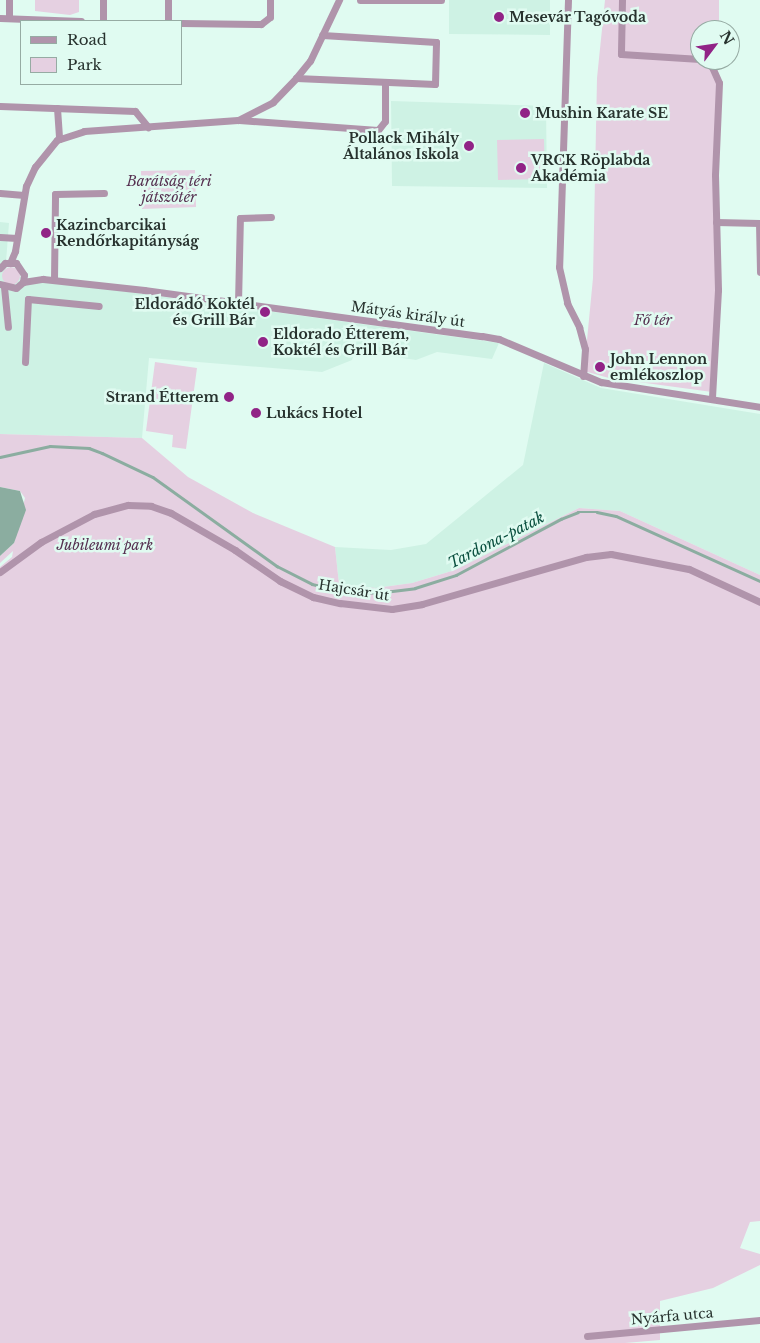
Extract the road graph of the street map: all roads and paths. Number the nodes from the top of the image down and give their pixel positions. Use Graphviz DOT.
graph roads {
  1 [pos="9,0"];
  2 [pos="103,0"];
  3 [pos="168,0"];
  4 [pos="270,0"];
  5 [pos="339,0"];
  6 [pos="360,0"];
  7 [pos="440,0"];
  8 [pos="568,0"];
  9 [pos="622,0"];
  10 [pos="0,18"];
  11 [pos="9,18"];
  12 [pos="57,20"];
  13 [pos="103,20"];
  14 [pos="168,20"];
  15 [pos="182,23"];
  16 [pos="322,35"];
  17 [pos="690,57"];
  18 [pos="713,70"];
  19 [pos="296,78"];
  20 [pos="385,83"];
  21 [pos="0,106"];
  22 [pos="57,108"];
  23 [pos="238,120"];
  24 [pos="148,127"];
  25 [pos="59,139"];
  26 [pos="0,193"];
  27 [pos="104,193"];
  28 [pos="24,195"];
  29 [pos="271,217"];
  30 [pos="716,222"];
  31 [pos="759,223"];
  32 [pos="0,237"];
  33 [pos="17,238"];
  34 [pos="18,266"];
  35 [pos="0,268"];
  36 [pos="760,272"];
  37 [pos="43,279"];
  38 [pos="54,280"];
  39 [pos="23,282"];
  40 [pos="2,285"];
  41 [pos="16,288"];
  42 [pos="8,303"];
  43 [pos="238,303"];
  44 [pos="98,306"];
  45 [pos="8,327"];
  46 [pos="25,362"];
  47 [pos="582,376"];
  48 [pos="712,399"];
  49 [pos="760,407"];
  50 [pos="0,572"];
  51 [pos="760,602"];
  52 [pos="760,1320"];
  53 [pos="587,1336"];
  1 -- 11 [label="street"];
  2 -- 13 [label="street"];
  3 -- 14 [label="street"];
  4 -- 15 [label="street"];
  5 -- 16 [label="street"];
  6 -- 7 [label="street"];
  8 -- 47 [label="street"];
  9 -- 17 [label="street"];
  10 -- 11 [label="street"];
  11 -- 12 [label="street"];
  16 -- 19 [label="street"];
  16 -- 20 [label="street"];
  18 -- 30 [label="street"];
  19 -- 20 [label="street"];
  19 -- 23 [label="street"];
  20 -- 23 [label="street"];
  21 -- 22 [label="street"];
  22 -- 24 [label="street"];
  22 -- 25 [label="street"];
  23 -- 24 [label="street"];
  24 -- 25 [label="street"];
  25 -- 28 [label="street"];
  26 -- 28 [label="street"];
  27 -- 38 [label="street"];
  28 -- 33 [label="street"];
  29 -- 43 [label="street"];
  30 -- 31 [label="street"];
  30 -- 48 [label="street"];
  31 -- 36 [label="street"];
  32 -- 33 [label="street"];
  33 -- 34 [label="street"];
  34 -- 35 [label="street"];
  34 -- 37 [label="street, Mátyás király út"];
  34 -- 39 [label="street"];
  37 -- 38 [label="street, Mátyás király út"];
  37 -- 39 [label="street, Mátyás király út"];
  38 -- 43 [label="street, Mátyás király út"];
  39 -- 41 [label="street"];
  40 -- 41 [label="street"];
  40 -- 42 [label="street"];
  41 -- 42 [label="street"];
  42 -- 45 [label="street"];
  43 -- 47 [label="street, Mátyás király út"];
  44 -- 46 [label="street"];
  47 -- 48 [label="street, Mátyás király út"];
  48 -- 49 [label="street, Mátyás király út"];
  50 -- 51 [label="street, Hajcsár út"];
  52 -- 53 [label="street, Nyárfa utca"];
}
